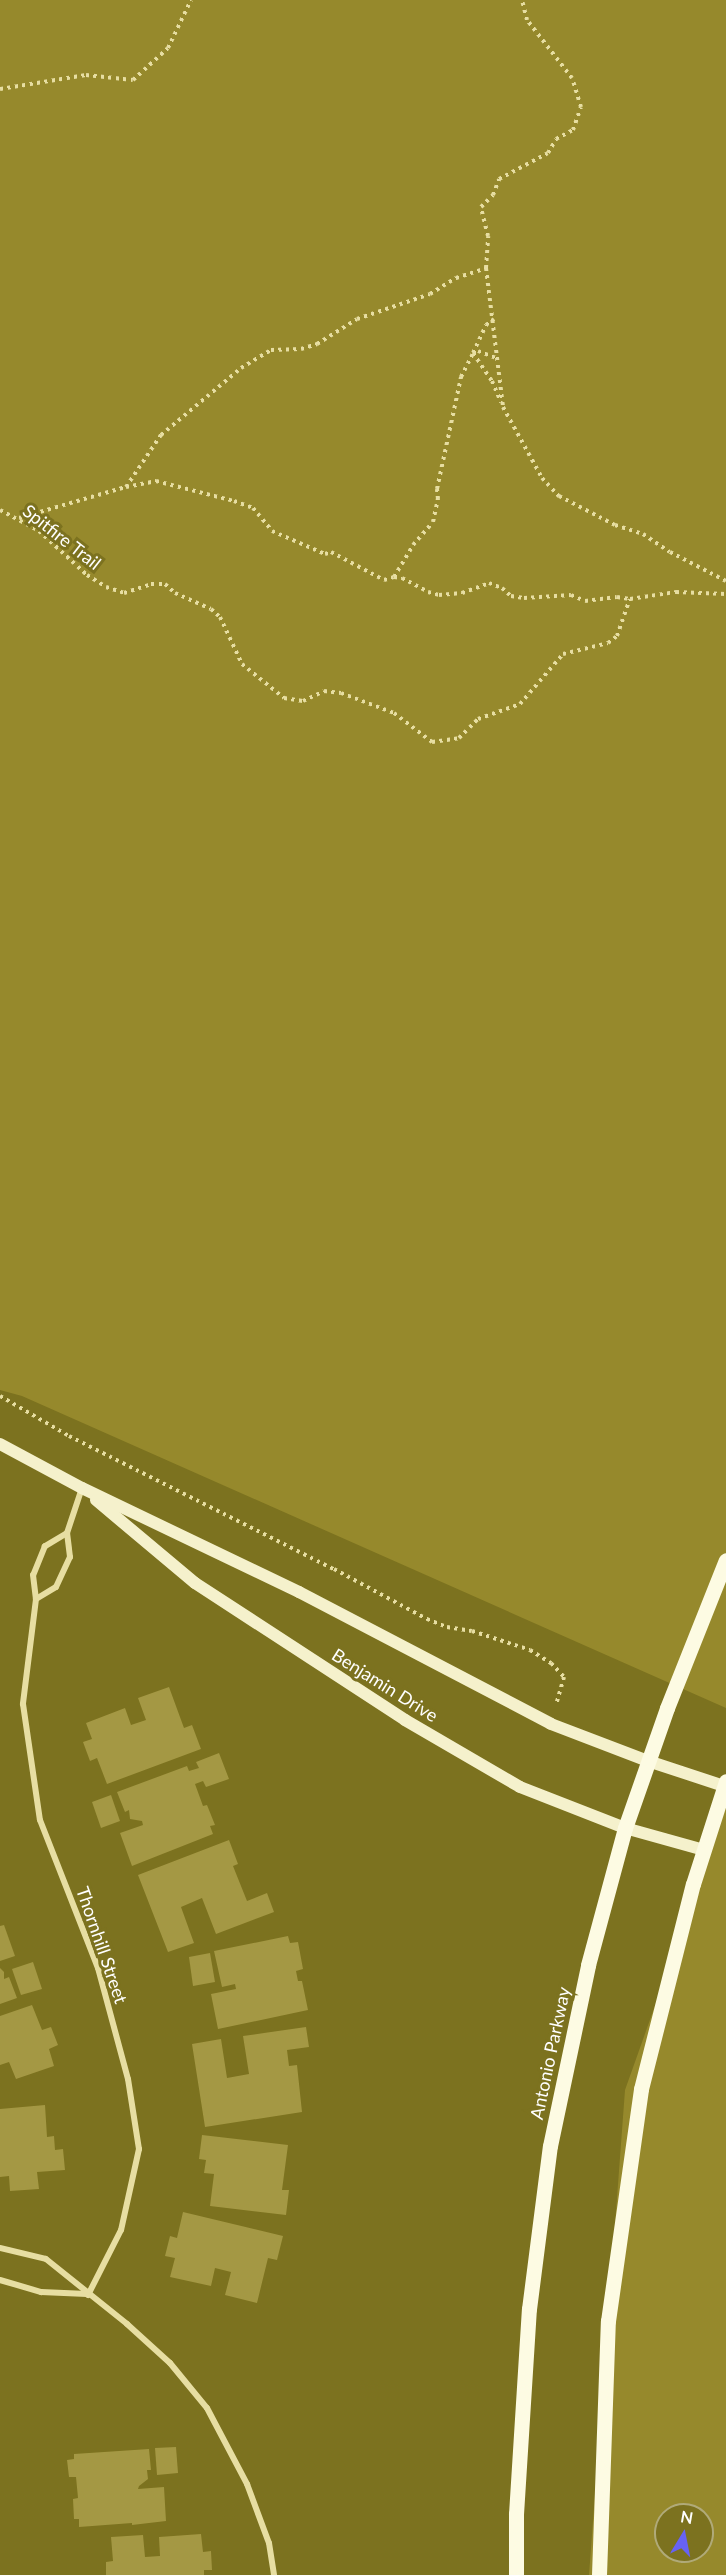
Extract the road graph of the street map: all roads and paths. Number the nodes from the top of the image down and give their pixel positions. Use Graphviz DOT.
graph roads {
  1 [pos="191,0"];
  2 [pos="522,0"];
  3 [pos="0,89"];
  4 [pos="486,268"];
  5 [pos="494,319"];
  6 [pos="472,353"];
  7 [pos="496,358"];
  8 [pos="503,407"];
  9 [pos="126,487"];
  10 [pos="0,510"];
  11 [pos="19,519"];
  12 [pos="394,577"];
  13 [pos="726,581"];
  14 [pos="726,594"];
  15 [pos="630,599"];
  16 [pos="0,1396"];
  17 [pos="0,1444"];
  18 [pos="82,1488"];
  19 [pos="67,1533"];
  20 [pos="726,1560"];
  21 [pos="36,1599"];
  22 [pos="551,1724"];
  23 [pos="648,1761"];
  24 [pos="725,1784"];
  25 [pos="625,1828"];
  26 [pos="704,1850"];
  27 [pos="0,2248"];
  28 [pos="0,2280"];
  29 [pos="88,2295"];
  30 [pos="273,2575"];
  31 [pos="516,2575"];
  32 [pos="599,2575"];
  1 -- 3 [label="path"];
  2 -- 4 [label="path"];
  4 -- 5 [label="path"];
  4 -- 9 [label="path"];
  5 -- 6 [label="path"];
  5 -- 7 [label="path"];
  6 -- 7 [label="path"];
  6 -- 8 [label="path"];
  6 -- 12 [label="path"];
  7 -- 8 [label="path"];
  8 -- 13 [label="path"];
  9 -- 11 [label="path"];
  9 -- 12 [label="path"];
  10 -- 11 [label="path, Spitfire Trail"];
  11 -- 15 [label="path, Spitfire Trail"];
  12 -- 15 [label="path"];
  14 -- 15 [label="path"];
  16 -- 22 [label="path"];
  17 -- 18 [label="main road, Benjamin Drive"];
  18 -- 19 [label="street"];
  18 -- 22 [label="main road, Benjamin Drive"];
  18 -- 25 [label="main road, Benjamin Drive"];
  19 -- 21 [label="street"];
  19 -- 21 [label="street, Thornhill Street"];
  20 -- 23 [label="main road, Antonio Parkway"];
  21 -- 29 [label="street, Thornhill Street"];
  22 -- 23 [label="main road, Benjamin Drive"];
  23 -- 24 [label="main road, Benjamin Drive"];
  23 -- 25 [label="main road, Antonio Parkway"];
  24 -- 26 [label="main road"];
  25 -- 26 [label="main road, Benjamin Drive"];
  25 -- 31 [label="main road, Antonio Parkway"];
  26 -- 32 [label="main road"];
  27 -- 29 [label="street"];
  28 -- 29 [label="street"];
  29 -- 30 [label="street"];
}
